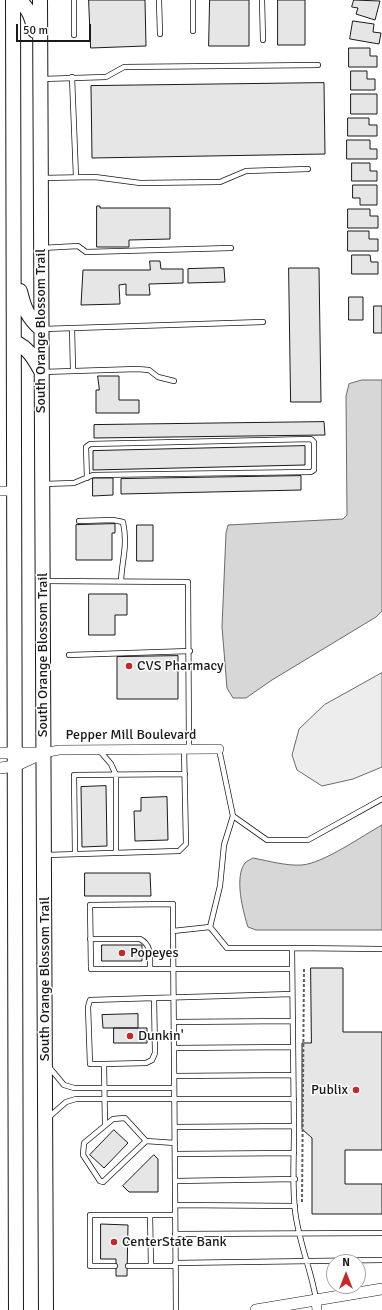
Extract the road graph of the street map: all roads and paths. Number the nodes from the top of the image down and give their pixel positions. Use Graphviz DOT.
graph roads {
  1 [pos="13,0"];
  2 [pos="18,0"];
  3 [pos="40,0"];
  4 [pos="74,0"];
  5 [pos="159,0"];
  6 [pos="193,0"];
  7 [pos="262,0"];
  8 [pos="193,31"];
  9 [pos="160,34"];
  10 [pos="74,35"];
  11 [pos="263,40"];
  12 [pos="40,53"];
  13 [pos="318,65"];
  14 [pos="72,77"];
  15 [pos="40,79"];
  16 [pos="308,169"];
  17 [pos="76,177"];
  18 [pos="40,178"];
  19 [pos="41,248"];
  20 [pos="231,248"];
  21 [pos="14,270"];
  22 [pos="263,322"];
  23 [pos="72,328"];
  24 [pos="41,329"];
  25 [pos="15,342"];
  26 [pos="73,370"];
  27 [pos="41,372"];
  28 [pos="174,381"];
  29 [pos="87,478"];
  30 [pos="42,484"];
  31 [pos="0,491"];
  32 [pos="15,491"];
  33 [pos="79,521"];
  34 [pos="42,580"];
  35 [pos="121,581"];
  36 [pos="190,651"];
  37 [pos="69,655"];
  38 [pos="187,749"];
  39 [pos="219,749"];
  40 [pos="99,750"];
  41 [pos="0,753"];
  42 [pos="43,753"];
  43 [pos="15,759"];
  44 [pos="0,768"];
  45 [pos="185,774"];
  46 [pos="116,775"];
  47 [pos="382,799"];
  48 [pos="233,816"];
  49 [pos="116,853"];
  50 [pos="76,854"];
  51 [pos="44,855"];
  52 [pos="210,927"];
  53 [pos="173,931"];
  54 [pos="90,939"];
  55 [pos="292,948"];
  56 [pos="382,949"];
  57 [pos="173,968"];
  58 [pos="304,968"];
  59 [pos="150,969"];
  60 [pos="292,969"];
  61 [pos="292,994"];
  62 [pos="173,996"];
  63 [pos="154,998"];
  64 [pos="293,1021"];
  65 [pos="174,1022"];
  66 [pos="293,1047"];
  67 [pos="174,1048"];
  68 [pos="46,1062"];
  69 [pos="104,1064"];
  70 [pos="293,1075"];
  71 [pos="174,1076"];
  72 [pos="104,1088"];
  73 [pos="174,1088"];
  74 [pos="104,1099"];
  75 [pos="294,1099"];
  76 [pos="174,1100"];
  77 [pos="46,1120"];
  78 [pos="105,1125"];
  79 [pos="294,1126"];
  80 [pos="175,1127"];
  81 [pos="146,1141"];
  82 [pos="175,1143"];
  83 [pos="294,1153"];
  84 [pos="175,1154"];
  85 [pos="295,1179"];
  86 [pos="175,1181"];
  87 [pos="175,1205"];
  88 [pos="295,1206"];
  89 [pos="302,1206"];
  90 [pos="150,1216"];
  91 [pos="175,1216"];
  92 [pos="300,1233"];
  93 [pos="382,1233"];
  94 [pos="175,1234"];
  95 [pos="382,1260"];
  96 [pos="307,1261"];
  97 [pos="175,1264"];
  98 [pos="115,1266"];
  99 [pos="128,1266"];
  100 [pos="150,1266"];
  101 [pos="382,1289"];
  102 [pos="317,1305"];
  103 [pos="16,1310"];
  104 [pos="46,1310"];
  105 [pos="176,1310"];
  106 [pos="256,1310"];
  1 -- 21 [label="main road, South Orange Blossom Trail"];
  2 -- 12 [label="main road"];
  3 -- 12 [label="main road, South Orange Blossom Trail"];
  4 -- 10 [label="lane"];
  5 -- 9 [label="lane"];
  6 -- 8 [label="lane"];
  7 -- 11 [label="lane"];
  12 -- 15 [label="main road, South Orange Blossom Trail"];
  13 -- 14 [label="lane"];
  14 -- 15 [label="lane"];
  14 -- 17 [label="lane"];
  15 -- 18 [label="main road, South Orange Blossom Trail"];
  16 -- 17 [label="lane"];
  17 -- 18 [label="lane"];
  18 -- 19 [label="main road, South Orange Blossom Trail"];
  19 -- 20 [label="lane"];
  19 -- 24 [label="main road, South Orange Blossom Trail"];
  21 -- 24 [label="main road"];
  21 -- 25 [label="main road, South Orange Blossom Trail"];
  22 -- 23 [label="lane"];
  23 -- 24 [label="lane"];
  23 -- 26 [label="lane"];
  24 -- 27 [label="main road, South Orange Blossom Trail"];
  25 -- 27 [label="main road"];
  25 -- 32 [label="main road, South Orange Blossom Trail"];
  26 -- 27 [label="lane"];
  26 -- 28 [label="lane"];
  27 -- 30 [label="main road, South Orange Blossom Trail"];
  29 -- 29 [label="lane"];
  29 -- 30 [label="lane"];
  30 -- 34 [label="main road, South Orange Blossom Trail"];
  31 -- 32 [label="street"];
  32 -- 43 [label="main road, South Orange Blossom Trail"];
  33 -- 35 [label="lane"];
  34 -- 35 [label="lane"];
  34 -- 42 [label="main road, South Orange Blossom Trail"];
  35 -- 36 [label="lane"];
  36 -- 37 [label="lane"];
  36 -- 38 [label="lane"];
  38 -- 39 [label="street, Pepper Mill Boulevard"];
  38 -- 40 [label="street, Pepper Mill Boulevard"];
  38 -- 45 [label="lane"];
  39 -- 48 [label="lane"];
  40 -- 42 [label="street, Pepper Mill Boulevard"];
  40 -- 46 [label="lane"];
  41 -- 43 [label="street, Pepper Mill Boulevard"];
  42 -- 43 [label="street, Pepper Mill Boulevard"];
  42 -- 51 [label="main road, South Orange Blossom Trail"];
  43 -- 44 [label="street, Pepper Mill Boulevard"];
  43 -- 103 [label="main road, South Orange Blossom Trail"];
  45 -- 46 [label="lane"];
  45 -- 49 [label="lane"];
  46 -- 49 [label="lane"];
  46 -- 50 [label="lane"];
  47 -- 48 [label="lane"];
  48 -- 52 [label="lane"];
  49 -- 50 [label="lane"];
  50 -- 51 [label="lane"];
  51 -- 68 [label="main road, South Orange Blossom Trail"];
  52 -- 53 [label="lane"];
  52 -- 55 [label="lane"];
  53 -- 54 [label="lane"];
  53 -- 57 [label="lane"];
  54 -- 59 [label="lane"];
  54 -- 59 [label="lane"];
  55 -- 56 [label="lane"];
  55 -- 60 [label="lane"];
  57 -- 59 [label="lane"];
  57 -- 60 [label="lane"];
  57 -- 62 [label="lane"];
  58 -- 89 [label="path"];
  60 -- 61 [label="lane"];
  61 -- 62 [label="lane"];
  61 -- 64 [label="lane"];
  62 -- 63 [label="lane"];
  62 -- 65 [label="lane"];
  63 -- 69 [label="lane"];
  63 -- 69 [label="lane"];
  64 -- 65 [label="lane"];
  64 -- 66 [label="lane"];
  65 -- 67 [label="lane"];
  66 -- 67 [label="lane"];
  66 -- 70 [label="lane"];
  67 -- 71 [label="lane"];
  68 -- 72 [label="lane"];
  68 -- 77 [label="main road, South Orange Blossom Trail"];
  69 -- 72 [label="lane"];
  70 -- 71 [label="lane"];
  70 -- 75 [label="lane"];
  71 -- 73 [label="lane"];
  72 -- 73 [label="lane"];
  72 -- 74 [label="lane"];
  73 -- 76 [label="lane"];
  74 -- 76 [label="lane"];
  74 -- 77 [label="lane"];
  74 -- 78 [label="lane"];
  75 -- 76 [label="lane"];
  75 -- 79 [label="lane"];
  76 -- 80 [label="lane"];
  77 -- 104 [label="main road, South Orange Blossom Trail"];
  78 -- 81 [label="lane"];
  78 -- 81 [label="lane"];
  79 -- 80 [label="lane"];
  79 -- 83 [label="lane"];
  80 -- 82 [label="lane"];
  81 -- 82 [label="lane"];
  82 -- 84 [label="lane"];
  83 -- 84 [label="lane"];
  83 -- 85 [label="lane"];
  84 -- 86 [label="lane"];
  85 -- 86 [label="lane"];
  85 -- 88 [label="lane"];
  86 -- 87 [label="lane"];
  87 -- 88 [label="lane"];
  87 -- 91 [label="lane"];
  88 -- 92 [label="lane"];
  90 -- 91 [label="lane"];
  90 -- 98 [label="lane"];
  90 -- 100 [label="lane"];
  91 -- 94 [label="lane"];
  92 -- 93 [label="lane"];
  92 -- 94 [label="lane"];
  92 -- 96 [label="lane"];
  94 -- 97 [label="lane"];
  95 -- 96 [label="lane"];
  96 -- 97 [label="lane"];
  96 -- 102 [label="lane"];
  97 -- 100 [label="lane"];
  97 -- 105 [label="lane"];
  99 -- 100 [label="lane"];
  101 -- 102 [label="street"];
  102 -- 106 [label="street"];
}
